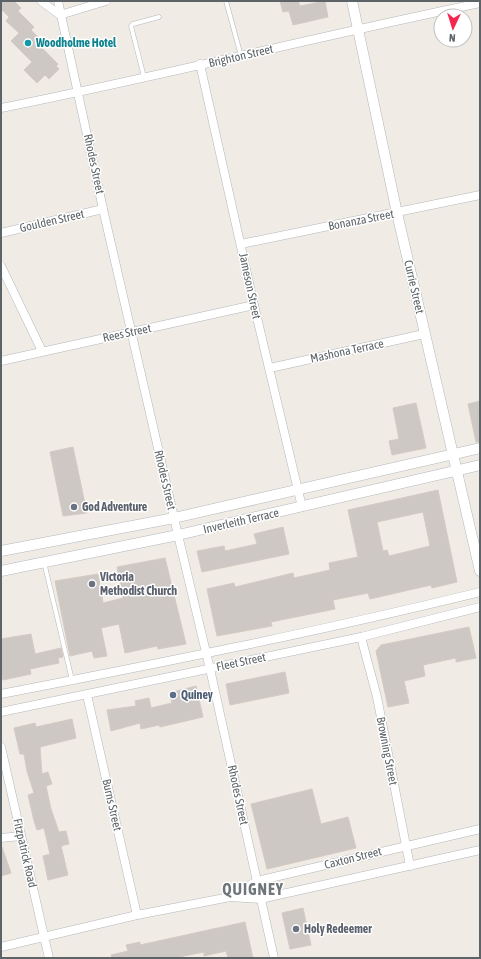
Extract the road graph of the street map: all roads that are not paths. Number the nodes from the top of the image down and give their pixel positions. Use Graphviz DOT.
graph roads {
  1 [pos="41,1"];
  2 [pos="58,1"];
  3 [pos="106,1"];
  4 [pos="226,1"];
  5 [pos="352,1"];
  6 [pos="480,3"];
  7 [pos="60,15"];
  8 [pos="158,16"];
  9 [pos="358,28"];
  10 [pos="241,56"];
  11 [pos="200,64"];
  12 [pos="144,78"];
  13 [pos="79,92"];
  14 [pos="1,108"];
  15 [pos="480,195"];
  16 [pos="103,209"];
  17 [pos="397,213"];
  18 [pos="1,233"];
  19 [pos="241,244"];
  20 [pos="1,266"];
  21 [pos="254,305"];
  22 [pos="132,332"];
  23 [pos="424,334"];
  24 [pos="42,351"];
  25 [pos="1,360"];
  26 [pos="270,368"];
  27 [pos="480,448"];
  28 [pos="453,455"];
  29 [pos="480,465"];
  30 [pos="457,471"];
  31 [pos="298,490"];
  32 [pos="302,507"];
  33 [pos="174,518"];
  34 [pos="178,535"];
  35 [pos="1,551"];
  36 [pos="44,562"];
  37 [pos="1,571"];
  38 [pos="480,571"];
  39 [pos="480,592"];
  40 [pos="480,607"];
  41 [pos="361,637"];
  42 [pos="207,654"];
  43 [pos="210,668"];
  44 [pos="72,680"];
  45 [pos="1,694"];
  46 [pos="87,695"];
  47 [pos="1,712"];
  48 [pos="1,747"];
  49 [pos="480,829"];
  50 [pos="21,836"];
  51 [pos="1,838"];
  52 [pos="405,845"];
  53 [pos="480,850"];
  54 [pos="410,866"];
  55 [pos="257,881"];
  56 [pos="230,897"];
  57 [pos="260,899"];
  58 [pos="137,915"];
  59 [pos="44,937"];
  60 [pos="1,947"];
  61 [pos="49,958"];
  62 [pos="274,958"];
  1 -- 7 [label="street"];
  2 -- 7 [label="street, Rhodes Street"];
  3 -- 7 [label="street"];
  4 -- 10 [label="lane"];
  5 -- 9 [label="street, Currie Street"];
  6 -- 9 [label="street, Brighton Street"];
  7 -- 13 [label="street, Rhodes Street"];
  8 -- 12 [label="lane"];
  9 -- 10 [label="street, Brighton Street"];
  9 -- 17 [label="street, Currie Street"];
  10 -- 11 [label="street, Brighton Street"];
  11 -- 12 [label="street, Brighton Street"];
  11 -- 19 [label="street, Jameson Street"];
  12 -- 13 [label="street, Brighton Street"];
  13 -- 14 [label="street, Brighton Street"];
  13 -- 16 [label="street, Rhodes Street"];
  15 -- 17 [label="street, Bonanza Street"];
  16 -- 18 [label="street, Goulden Street"];
  16 -- 22 [label="street, Rhodes Street"];
  17 -- 19 [label="street, Bonanza Street"];
  17 -- 23 [label="street, Currie Street"];
  19 -- 21 [label="street, Jameson Street"];
  20 -- 24 [label="street"];
  21 -- 22 [label="street, Rees Street"];
  21 -- 26 [label="street, Jameson Street"];
  22 -- 24 [label="street, Rees Street"];
  22 -- 33 [label="street, Rhodes Street"];
  23 -- 26 [label="street, Mashona Terrace"];
  23 -- 28 [label="street, Currie Street"];
  24 -- 25 [label="street, Rees Street"];
  26 -- 31 [label="street, Jameson Street"];
  27 -- 28 [label="street, Inverleith Terrace"];
  28 -- 30 [label="street, Currie Street"];
  28 -- 31 [label="street, Inverleith Terrace"];
  29 -- 30 [label="street, Inverleith Terrace"];
  30 -- 32 [label="street, Inverleith Terrace"];
  30 -- 38 [label="street, Currie Street"];
  31 -- 32 [label="street, Jameson Street"];
  31 -- 33 [label="street, Inverleith Terrace"];
  32 -- 34 [label="street, Inverleith Terrace"];
  33 -- 34 [label="street, Rhodes Street"];
  33 -- 35 [label="street, Inverleith Terrace"];
  34 -- 36 [label="street, Inverleith Terrace"];
  34 -- 42 [label="street, Rhodes Street"];
  36 -- 37 [label="street, Inverleith Terrace"];
  36 -- 44 [label="lane"];
  39 -- 42 [label="street, Fleet Street"];
  40 -- 41 [label="street, Fleet Street"];
  41 -- 43 [label="street, Fleet Street"];
  41 -- 52 [label="street, Browning Street"];
  42 -- 43 [label="street, Rhodes Street"];
  42 -- 44 [label="street, Fleet Street"];
  43 -- 46 [label="street, Fleet Street"];
  43 -- 55 [label="street, Rhodes Street"];
  44 -- 45 [label="street, Fleet Street"];
  46 -- 47 [label="street, Fleet Street"];
  46 -- 58 [label="street, Burns Street"];
  48 -- 50 [label="street, Fitzpatrick Road"];
  49 -- 52 [label="street, Caxton Street"];
  50 -- 51 [label="street"];
  50 -- 59 [label="street, Fitzpatrick Road"];
  52 -- 54 [label="street, Browning Street"];
  52 -- 55 [label="street, Caxton Street"];
  53 -- 54 [label="street, Caxton Street"];
  54 -- 57 [label="street, Caxton Street"];
  55 -- 56 [label="street, Caxton Street"];
  55 -- 57 [label="street, Rhodes Street"];
  56 -- 57 [label="street, Caxton Street"];
  56 -- 58 [label="street, Caxton Street"];
  57 -- 62 [label="street, Rhodes Street"];
  58 -- 59 [label="street, Caxton Street"];
  59 -- 60 [label="street, Caxton Street"];
  59 -- 61 [label="street, Fitzpatrick Road"];
}
